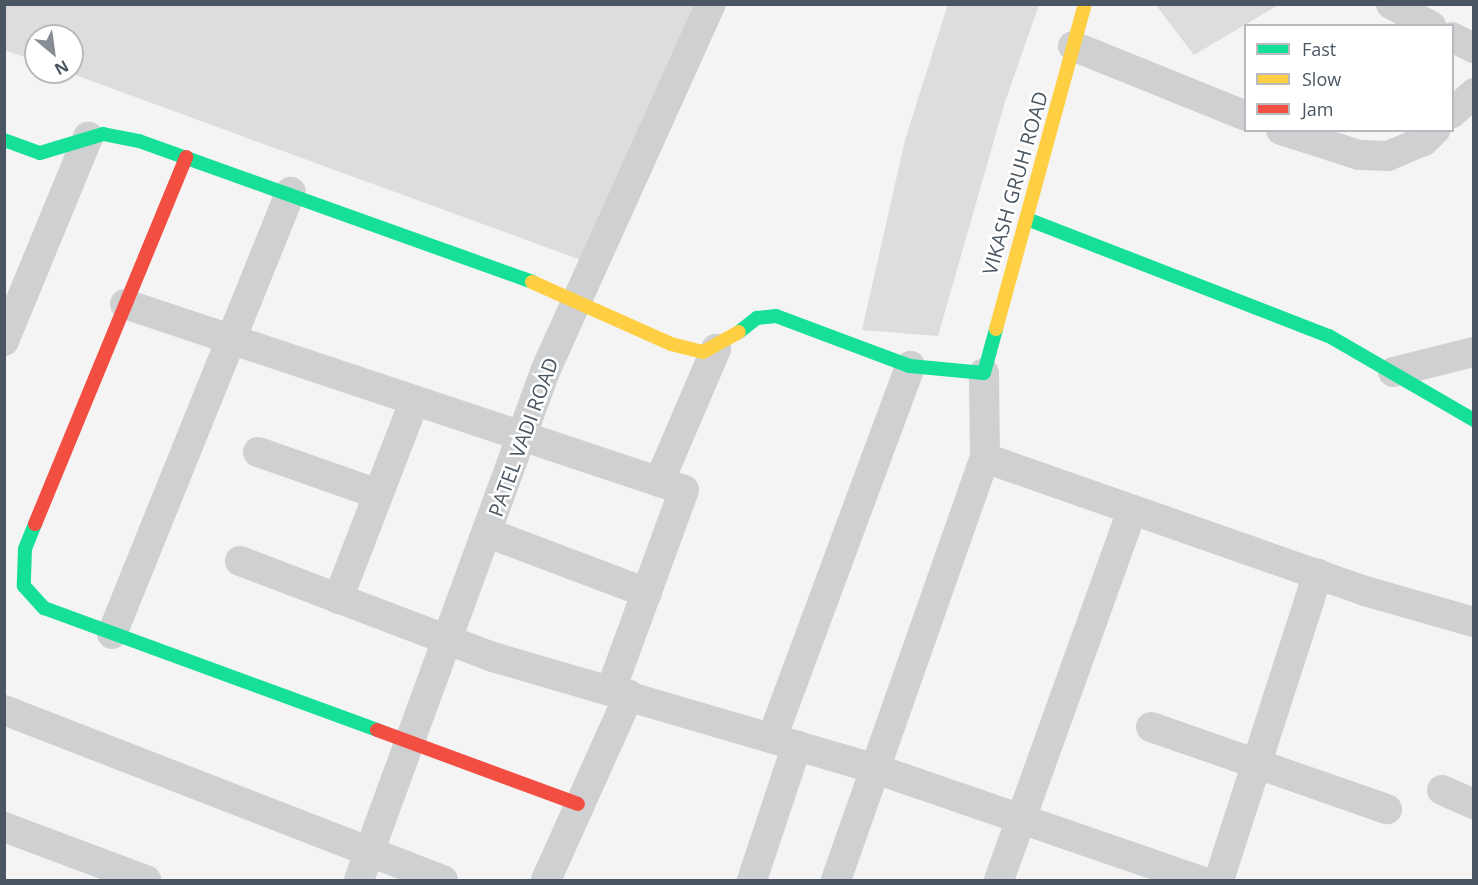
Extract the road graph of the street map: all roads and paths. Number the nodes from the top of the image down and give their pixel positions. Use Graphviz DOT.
graph roads {
  1 [pos="711,4"];
  2 [pos="1085,4"];
  3 [pos="1391,4"];
  4 [pos="1427,24"];
  5 [pos="1454,38"];
  6 [pos="1073,46"];
  7 [pos="1473,48"];
  8 [pos="1473,93"];
  9 [pos="1454,111"];
  10 [pos="1244,116"];
  11 [pos="1287,132"];
  12 [pos="1431,132"];
  13 [pos="88,137"];
  14 [pos="4,140"];
  15 [pos="186,157"];
  16 [pos="291,192"];
  17 [pos="1027,219"];
  18 [pos="575,298"];
  19 [pos="125,304"];
  20 [pos="231,339"];
  21 [pos="4,341"];
  22 [pos="716,349"];
  23 [pos="1473,352"];
  24 [pos="910,366"];
  25 [pos="1393,372"];
  26 [pos="984,373"];
  27 [pos="414,402"];
  28 [pos="1473,420"];
  29 [pos="521,439"];
  30 [pos="258,452"];
  31 [pos="985,458"];
  32 [pos="659,482"];
  33 [pos="378,494"];
  34 [pos="1132,510"];
  35 [pos="488,533"];
  36 [pos="240,561"];
  37 [pos="1318,574"];
  38 [pos="647,593"];
  39 [pos="338,599"];
  40 [pos="1473,622"];
  41 [pos="112,634"];
  42 [pos="446,641"];
  43 [pos="620,692"];
  44 [pos="4,710"];
  45 [pos="1151,727"];
  46 [pos="784,741"];
  47 [pos="407,744"];
  48 [pos="1257,763"];
  49 [pos="876,769"];
  50 [pos="1442,790"];
  51 [pos="578,804"];
  52 [pos="1473,804"];
  53 [pos="1387,809"];
  54 [pos="1019,819"];
  55 [pos="4,827"];
  56 [pos="369,853"];
  57 [pos="146,880"];
  58 [pos="359,880"];
  59 [pos="443,880"];
  60 [pos="546,880"];
  61 [pos="752,880"];
  62 [pos="836,880"];
  63 [pos="999,880"];
  64 [pos="1199,880"];
  65 [pos="1218,880"];
  1 -- 18 [label="street, PATEL VADI ROAD"];
  2 -- 6 [label="street, VIKASH GRUH ROAD"];
  3 -- 4 [label="street"];
  5 -- 7 [label="street"];
  6 -- 10 [label="street"];
  6 -- 17 [label="street, VIKASH GRUH ROAD"];
  8 -- 9 [label="street"];
  11 -- 12 [label="street"];
  13 -- 14 [label="street"];
  13 -- 15 [label="street"];
  13 -- 21 [label="street"];
  15 -- 16 [label="street"];
  15 -- 19 [label="street"];
  16 -- 18 [label="street"];
  16 -- 20 [label="street"];
  17 -- 25 [label="street"];
  17 -- 26 [label="street, VIKASH GRUH ROAD"];
  18 -- 22 [label="street"];
  18 -- 29 [label="street, PATEL VADI ROAD"];
  19 -- 20 [label="street"];
  19 -- 41 [label="street"];
  20 -- 27 [label="street"];
  20 -- 41 [label="street"];
  22 -- 24 [label="street"];
  22 -- 32 [label="street"];
  23 -- 25 [label="street"];
  24 -- 26 [label="street"];
  24 -- 46 [label="street"];
  25 -- 28 [label="street"];
  26 -- 31 [label="street"];
  27 -- 29 [label="street"];
  27 -- 33 [label="street"];
  29 -- 32 [label="street"];
  29 -- 35 [label="street, PATEL VADI ROAD"];
  30 -- 33 [label="street"];
  31 -- 34 [label="street"];
  31 -- 49 [label="street"];
  32 -- 38 [label="street"];
  33 -- 39 [label="street"];
  34 -- 37 [label="street"];
  34 -- 54 [label="street"];
  35 -- 38 [label="street"];
  35 -- 42 [label="street, PATEL VADI ROAD"];
  36 -- 39 [label="street"];
  37 -- 40 [label="street"];
  37 -- 48 [label="street"];
  38 -- 43 [label="street"];
  39 -- 42 [label="street"];
  41 -- 47 [label="street"];
  42 -- 43 [label="street"];
  42 -- 47 [label="street, PATEL VADI ROAD"];
  43 -- 46 [label="street"];
  43 -- 51 [label="street"];
  44 -- 56 [label="street"];
  45 -- 48 [label="street"];
  46 -- 49 [label="street"];
  46 -- 61 [label="street"];
  47 -- 51 [label="street"];
  47 -- 56 [label="street, PATEL VADI ROAD"];
  48 -- 53 [label="street"];
  48 -- 65 [label="street"];
  49 -- 54 [label="street"];
  49 -- 62 [label="street"];
  50 -- 52 [label="street"];
  51 -- 60 [label="street"];
  54 -- 63 [label="street"];
  54 -- 64 [label="street"];
  55 -- 57 [label="street"];
  56 -- 58 [label="street, PATEL VADI ROAD"];
  56 -- 59 [label="street"];
}
